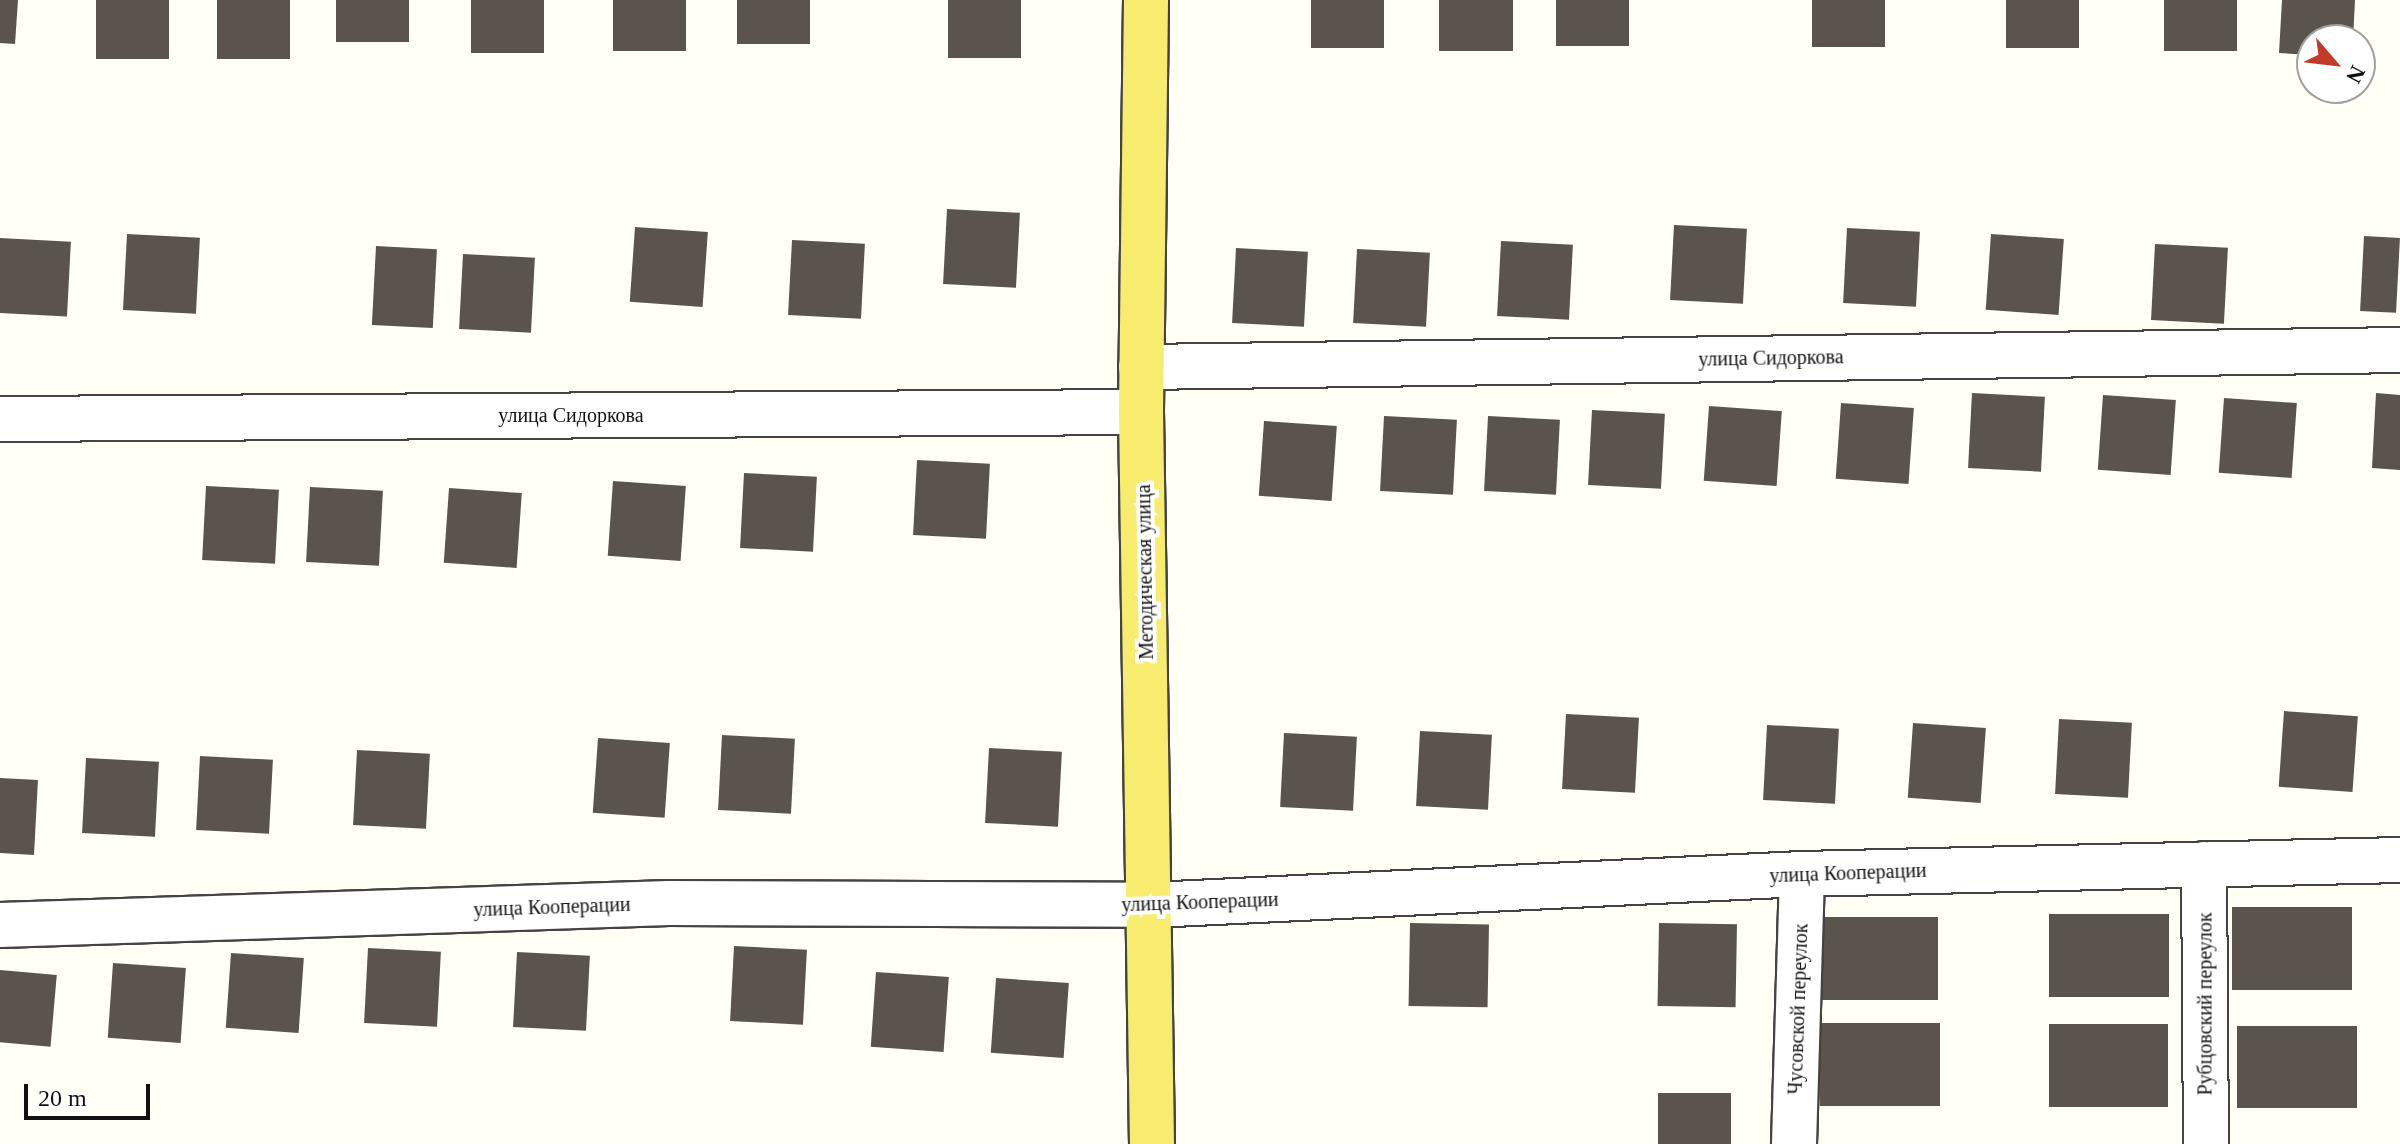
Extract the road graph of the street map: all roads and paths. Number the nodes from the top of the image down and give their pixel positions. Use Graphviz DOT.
graph roads {
  1 [pos="1146,0"];
  2 [pos="2400,350"];
  3 [pos="1141,367"];
  4 [pos="1141,412"];
  5 [pos="0,419"];
  6 [pos="2400,860"];
  7 [pos="2204,864"];
  8 [pos="1802,874"];
  9 [pos="1152,905"];
  10 [pos="0,925"];
  11 [pos="1152,1144"];
  12 [pos="1794,1144"];
  13 [pos="2206,1144"];
  1 -- 3 [label="main road, Методическая улица"];
  2 -- 3 [label="street, улица Сидоркова"];
  3 -- 4 [label="main road, Методическая улица"];
  4 -- 5 [label="street, улица Сидоркова"];
  4 -- 9 [label="main road, Методическая улица"];
  6 -- 7 [label="street, улица Кооперации"];
  7 -- 8 [label="street, улица Кооперации"];
  7 -- 13 [label="street, Рубцовский переулок"];
  8 -- 9 [label="street, улица Кооперации"];
  8 -- 12 [label="street, Чусовской переулок"];
  9 -- 10 [label="street, улица Кооперации"];
  9 -- 11 [label="main road, Методическая улица"];
}
